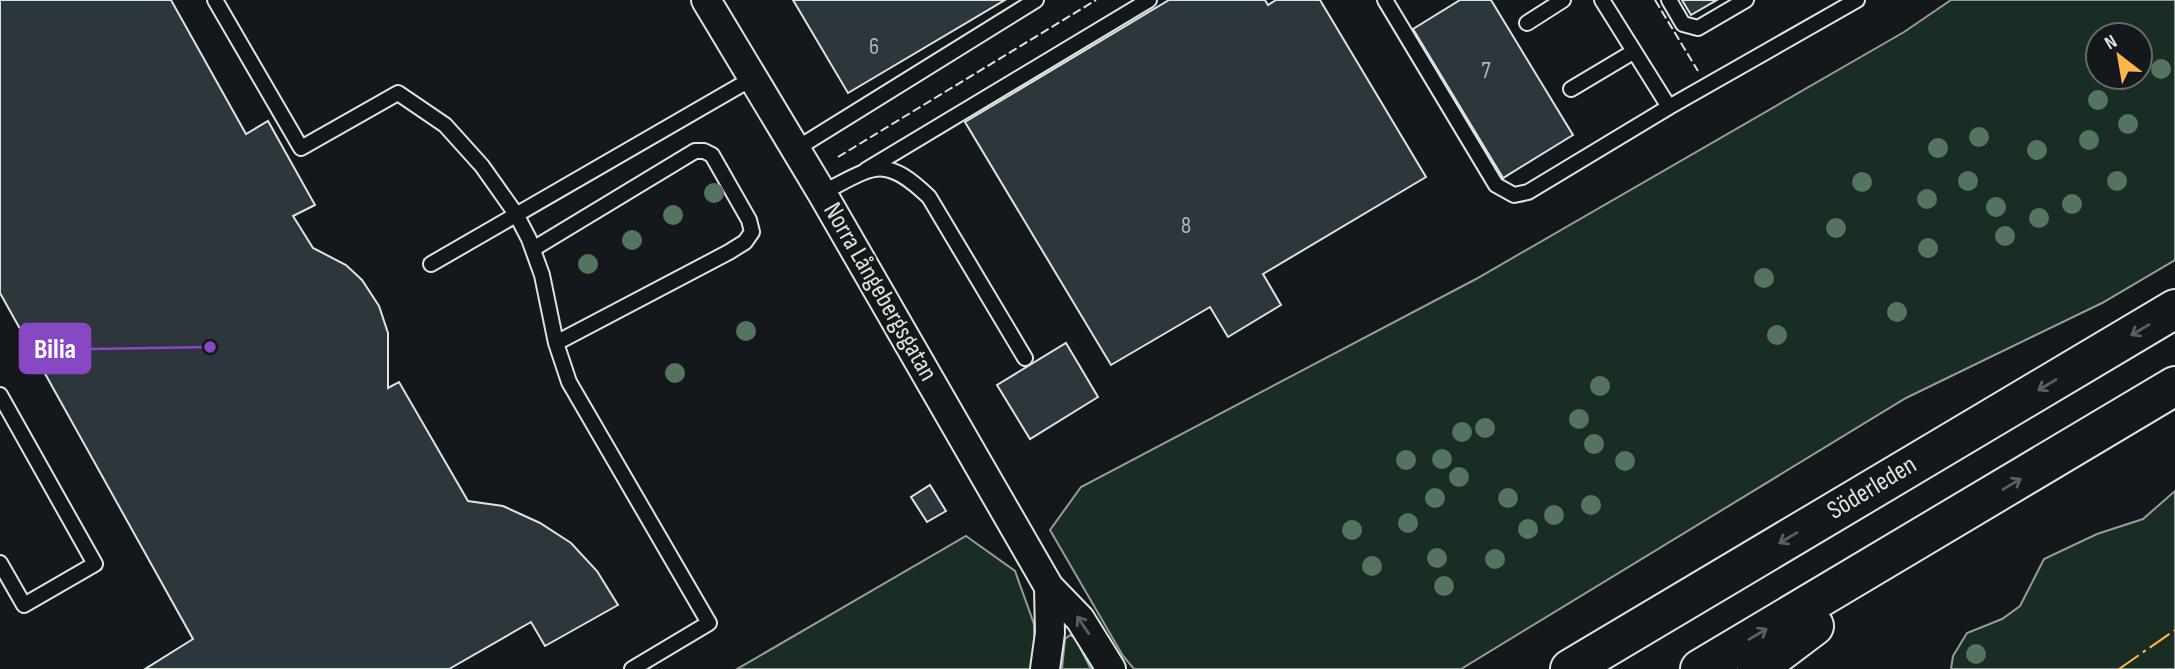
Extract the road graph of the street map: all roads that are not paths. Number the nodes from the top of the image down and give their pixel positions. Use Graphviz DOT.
graph roads {
  1 [pos="215,0"];
  2 [pos="706,0"];
  3 [pos="1036,0"];
  4 [pos="1149,0"];
  5 [pos="1385,0"];
  6 [pos="1563,0"];
  7 [pos="1602,0"];
  8 [pos="1669,0"];
  9 [pos="1746,0"];
  10 [pos="1857,0"];
  11 [pos="1527,23"];
  12 [pos="1633,52"];
  13 [pos="753,78"];
  14 [pos="1571,89"];
  15 [pos="1669,107"];
  16 [pos="796,149"];
  17 [pos="866,170"];
  18 [pos="822,193"];
  19 [pos="516,214"];
  20 [pos="533,250"];
  21 [pos="432,264"];
  22 [pos="2175,309"];
  23 [pos="556,343"];
  24 [pos="1025,358"];
  25 [pos="2175,387"];
  26 [pos="0,395"];
  27 [pos="1953,519"];
  28 [pos="0,563"];
  29 [pos="1049,587"];
  30 [pos="632,669"];
  31 [pos="1045,669"];
  32 [pos="1111,669"];
  33 [pos="1570,669"];
  34 [pos="1700,669"];
  35 [pos="1757,669"];
  1 -- 19 [label="lane"];
  2 -- 13 [label="street, Norra Långebergsgatan"];
  3 -- 16 [label="lane"];
  4 -- 17 [label="lane"];
  5 -- 15 [label="lane"];
  6 -- 11 [label="lane"];
  7 -- 12 [label="lane"];
  8 -- 9 [label="lane"];
  10 -- 15 [label="lane"];
  12 -- 14 [label="lane"];
  12 -- 15 [label="lane"];
  13 -- 16 [label="street, Norra Långebergsgatan"];
  13 -- 19 [label="lane"];
  16 -- 18 [label="street, Norra Långebergsgatan"];
  17 -- 18 [label="lane"];
  17 -- 24 [label="lane"];
  18 -- 29 [label="street, Norra Långebergsgatan"];
  19 -- 20 [label="lane"];
  19 -- 21 [label="lane"];
  20 -- 23 [label="lane"];
  20 -- 23 [label="lane"];
  22 -- 33 [label="highway, Söderleden, one-way"];
  23 -- 30 [label="lane"];
  27 -- 25 [label="highway, one-way"];
  26 -- 28 [label="lane"];
  34 -- 27 [label="highway, one-way"];
  27 -- 35 [label="highway"];
  29 -- 31 [label="street, Norra Långebergsgatan"];
  32 -- 29 [label="street, Norra Långebergsgatan, one-way"];
}
